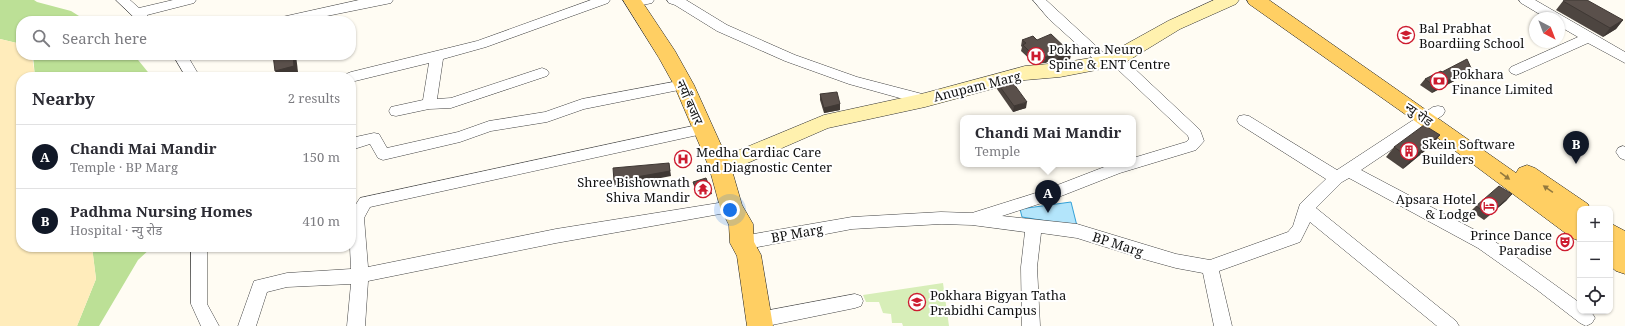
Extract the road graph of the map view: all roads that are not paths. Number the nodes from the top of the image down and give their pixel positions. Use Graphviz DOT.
graph roads {
  1 [pos="122,0"];
  2 [pos="190,0"];
  3 [pos="387,0"];
  4 [pos="604,0"];
  5 [pos="673,0"];
  6 [pos="1039,0"];
  7 [pos="1230,0"];
  8 [pos="1256,0"];
  9 [pos="1276,0"];
  10 [pos="1525,0"];
  11 [pos="638,1"];
  12 [pos="1546,12"];
  13 [pos="141,16"];
  14 [pos="145,16"];
  15 [pos="305,16"];
  16 [pos="1565,24"];
  17 [pos="1588,37"];
  18 [pos="436,56"];
  19 [pos="1625,58"];
  20 [pos="183,60"];
  21 [pos="1110,60"];
  22 [pos="1516,70"];
  23 [pos="191,72"];
  24 [pos="542,73"];
  25 [pos="356,77"];
  26 [pos="684,85"];
  27 [pos="925,100"];
  28 [pos="429,104"];
  29 [pos="396,111"];
  30 [pos="1432,115"];
  31 [pos="1244,120"];
  32 [pos="702,128"];
  33 [pos="356,143"];
  34 [pos="1136,163"];
  35 [pos="720,167"];
  36 [pos="1124,167"];
  37 [pos="1343,174"];
  38 [pos="731,207"];
  39 [pos="1306,208"];
  40 [pos="1577,210"];
  41 [pos="356,213"];
  42 [pos="972,219"];
  43 [pos="1034,225"];
  44 [pos="1577,229"];
  45 [pos="1613,235"];
  46 [pos="356,242"];
  47 [pos="742,243"];
  48 [pos="1625,243"];
  49 [pos="199,252"];
  50 [pos="1613,255"];
  51 [pos="1625,264"];
  52 [pos="1210,266"];
  53 [pos="360,276"];
  54 [pos="855,301"];
  55 [pos="1586,318"];
  56 [pos="760,323"];
  57 [pos="210,326"];
  58 [pos="247,326"];
  59 [pos="356,326"];
  60 [pos="1031,326"];
  61 [pos="1223,326"];
  62 [pos="1450,326"];
  1 -- 13 [label="street"];
  2 -- 14 [label="street"];
  3 -- 15 [label="street"];
  4 -- 18 [label="street"];
  5 -- 27 [label="street"];
  6 -- 21 [label="street"];
  7 -- 21 [label="main road, Anupam Marg"];
  8 -- 30 [label="main road, न्यु रोड"];
  9 -- 30 [label="main road, न्यु रोड"];
  10 -- 12 [label="street"];
  11 -- 26 [label="main road, नयाँ बजार"];
  16 -- 17 [label="street"];
  17 -- 19 [label="street"];
  17 -- 22 [label="street"];
  18 -- 25 [label="street"];
  18 -- 28 [label="street"];
  20 -- 23 [label="street"];
  21 -- 27 [label="main road, Anupam Marg"];
  21 -- 34 [label="street"];
  24 -- 28 [label="street"];
  26 -- 32 [label="main road, नयाँ बजार"];
  26 -- 33 [label="street"];
  27 -- 35 [label="main road, Anupam Marg"];
  28 -- 29 [label="street"];
  30 -- 37 [label="street, BP Marg"];
  40 -- 30 [label="main road, न्यु रोड, one-way"];
  30 -- 44 [label="main road, न्यु रोड, one-way"];
  31 -- 37 [label="street"];
  32 -- 35 [label="main road, नयाँ बजार"];
  32 -- 41 [label="street"];
  35 -- 38 [label="main road, नयाँ बजार"];
  36 -- 42 [label="street"];
  37 -- 39 [label="street, BP Marg"];
  37 -- 55 [label="street"];
  38 -- 47 [label="main road, नयाँ बजार"];
  38 -- 53 [label="street"];
  39 -- 52 [label="street, BP Marg"];
  39 -- 62 [label="street"];
  42 -- 43 [label="street, BP Marg"];
  42 -- 47 [label="street, BP Marg"];
  43 -- 52 [label="street, BP Marg"];
  43 -- 60 [label="street"];
  45 -- 48 [label="main road"];
  46 -- 53 [label="street"];
  47 -- 56 [label="main road, नयाँ बजार"];
  49 -- 57 [label="street"];
  50 -- 51 [label="main road"];
  52 -- 61 [label="street"];
  53 -- 58 [label="street"];
  53 -- 59 [label="street"];
  54 -- 56 [label="street"];
}
